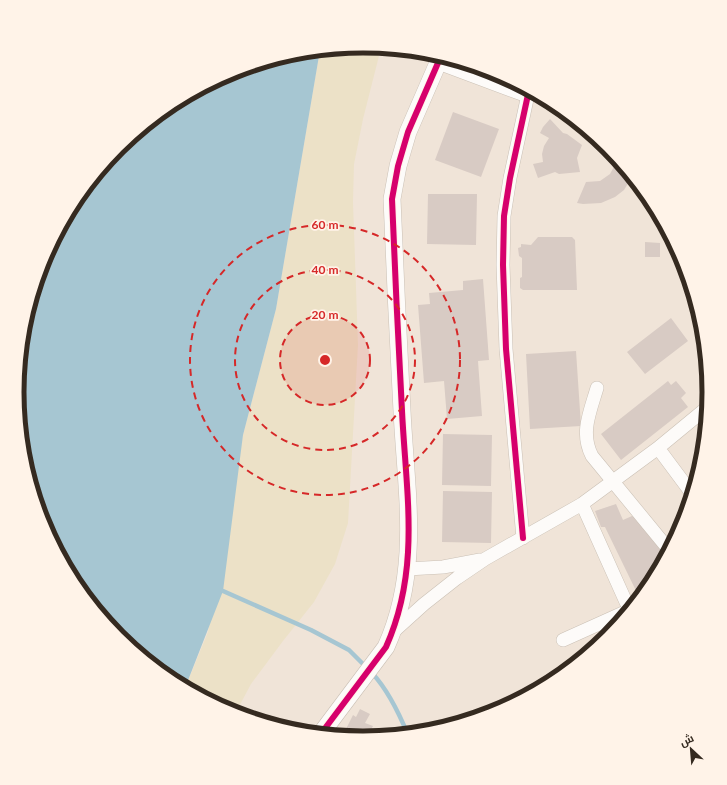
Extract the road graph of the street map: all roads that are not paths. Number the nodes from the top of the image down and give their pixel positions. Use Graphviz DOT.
graph roads {
  1 [pos="439,62"];
  2 [pos="466,69"];
  3 [pos="504,84"];
  4 [pos="528,95"];
  5 [pos="597,388"];
  6 [pos="702,413"];
  7 [pos="658,448"];
  8 [pos="612,481"];
  9 [pos="689,489"];
  10 [pos="582,504"];
  11 [pos="523,538"];
  12 [pos="666,546"];
  13 [pos="485,559"];
  14 [pos="407,570"];
  15 [pos="628,605"];
  16 [pos="620,614"];
  17 [pos="392,633"];
  18 [pos="563,640"];
  19 [pos="324,729"];
  1 -- 14 [label="street"];
  2 -- 3 [label="street"];
  4 -- 11 [label="street"];
  5 -- 8 [label="street"];
  6 -- 7 [label="street"];
  7 -- 8 [label="street"];
  7 -- 9 [label="street"];
  8 -- 10 [label="street"];
  8 -- 12 [label="street"];
  10 -- 11 [label="street"];
  10 -- 15 [label="street"];
  11 -- 13 [label="street"];
  13 -- 14 [label="street"];
  13 -- 17 [label="street"];
  14 -- 17 [label="street"];
  16 -- 18 [label="street"];
  17 -- 19 [label="street"];
}
